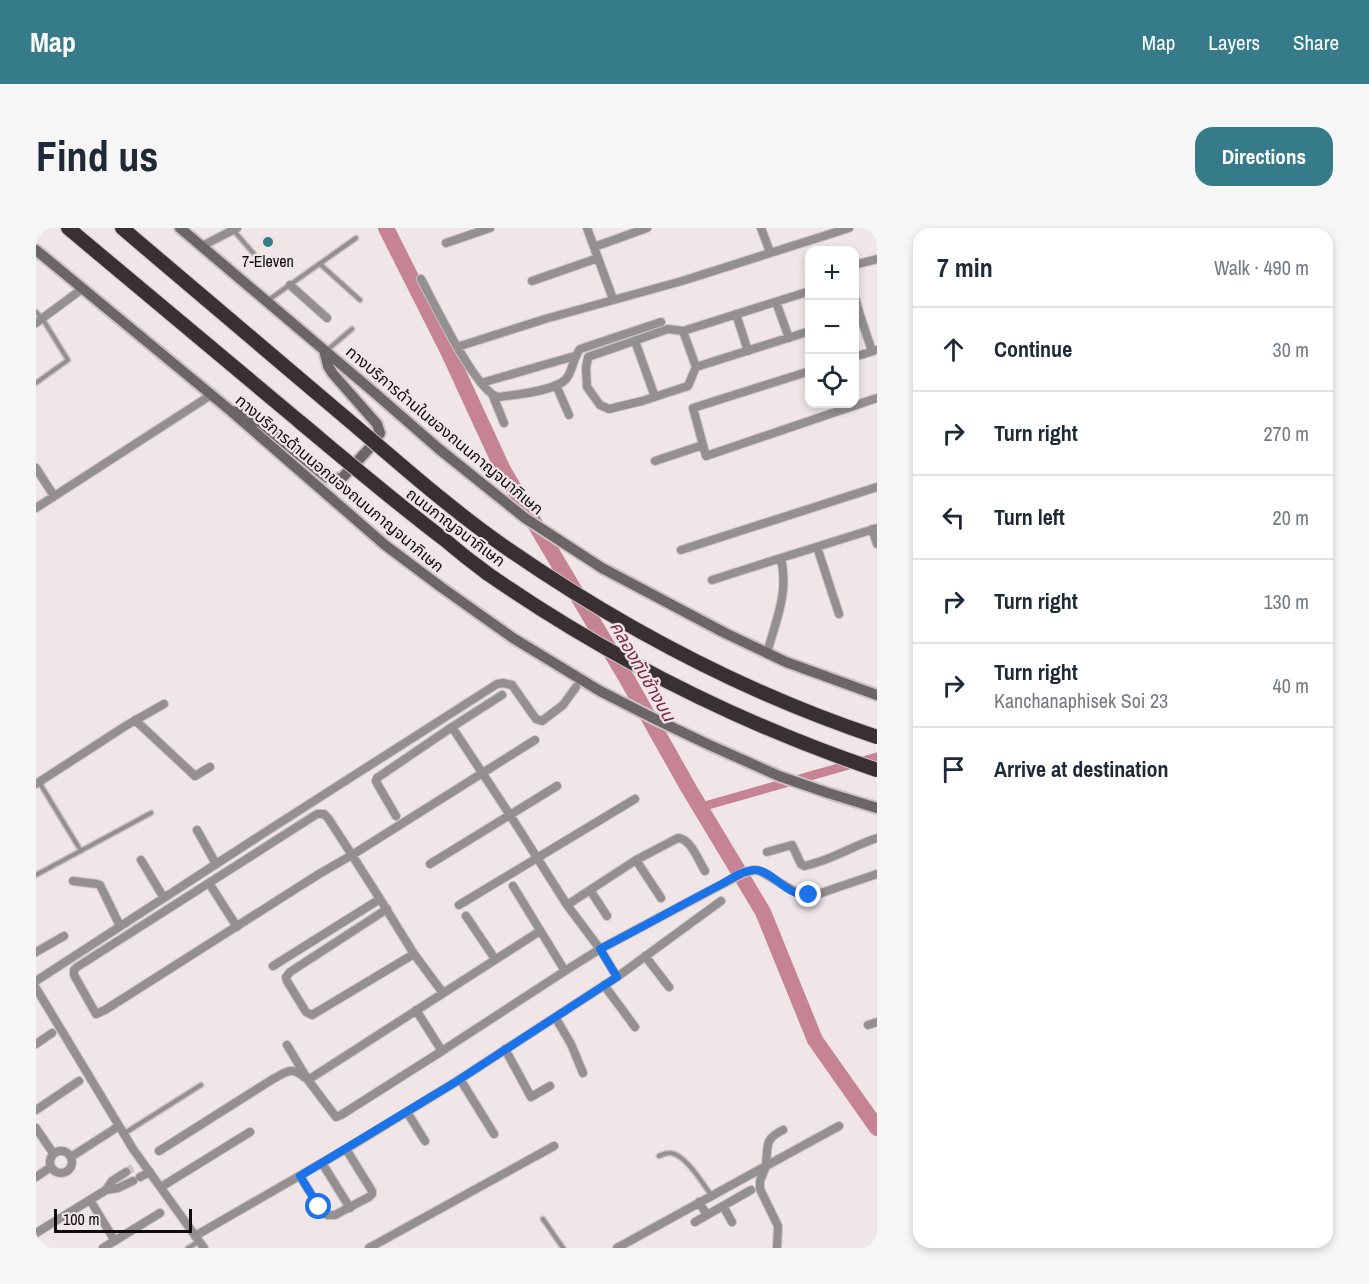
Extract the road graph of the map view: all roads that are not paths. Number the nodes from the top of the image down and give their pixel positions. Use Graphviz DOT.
graph roads {
  1 [pos="68,228"];
  2 [pos="122,228"];
  3 [pos="180,228"];
  4 [pos="490,228"];
  5 [pos="586,228"];
  6 [pos="647,228"];
  7 [pos="762,228"];
  8 [pos="849,228"];
  9 [pos="235,229"];
  10 [pos="356,238"];
  11 [pos="446,243"];
  12 [pos="202,246"];
  13 [pos="594,248"];
  14 [pos="36,250"];
  15 [pos="770,252"];
  16 [pos="254,254"];
  17 [pos="597,258"];
  18 [pos="877,259"];
  19 [pos="320,264"];
  20 [pos="859,264"];
  21 [pos="421,279"];
  22 [pos="532,281"];
  23 [pos="290,285"];
  24 [pos="82,289"];
  25 [pos="805,293"];
  26 [pos="360,300"];
  27 [pos="613,300"];
  28 [pos="266,302"];
  29 [pos="776,302"];
  30 [pos="736,314"];
  31 [pos="38,318"];
  32 [pos="327,318"];
  33 [pos="859,320"];
  34 [pos="661,322"];
  35 [pos="352,329"];
  36 [pos="683,331"];
  37 [pos="805,333"];
  38 [pos="789,338"];
  39 [pos="635,341"];
  40 [pos="457,347"];
  41 [pos="875,350"];
  42 [pos="325,351"];
  43 [pos="748,351"];
  44 [pos="575,356"];
  45 [pos="859,356"];
  46 [pos="696,367"];
  47 [pos="805,373"];
  48 [pos="481,383"];
  49 [pos="36,384"];
  50 [pos="556,385"];
  51 [pos="211,395"];
  52 [pos="493,396"];
  53 [pos="655,397"];
  54 [pos="877,398"];
  55 [pos="231,411"];
  56 [pos="569,415"];
  57 [pos="504,423"];
  58 [pos="703,445"];
  59 [pos="655,461"];
  60 [pos="36,468"];
  61 [pos="877,487"];
  62 [pos="54,496"];
  63 [pos="36,508"];
  64 [pos="875,529"];
  65 [pos="877,544"];
  66 [pos="817,547"];
  67 [pos="681,550"];
  68 [pos="781,558"];
  69 [pos="712,580"];
  70 [pos="839,614"];
  71 [pos="767,653"];
  72 [pos="576,687"];
  73 [pos="502,694"];
  74 [pos="877,695"];
  75 [pos="164,704"];
  76 [pos="135,720"];
  77 [pos="452,727"];
  78 [pos="877,737"];
  79 [pos="535,740"];
  80 [pos="210,767"];
  81 [pos="877,771"];
  82 [pos="482,774"];
  83 [pos="38,783"];
  84 [pos="557,786"];
  85 [pos="635,798"];
  86 [pos="877,808"];
  87 [pos="150,813"];
  88 [pos="510,815"];
  89 [pos="396,816"];
  90 [pos="196,830"];
  91 [pos="877,838"];
  92 [pos="81,851"];
  93 [pos="767,852"];
  94 [pos="352,855"];
  95 [pos="537,859"];
  96 [pos="141,860"];
  97 [pos="636,860"];
  98 [pos="216,864"];
  99 [pos="430,864"];
  100 [pos="705,871"];
  101 [pos="877,874"];
  102 [pos="36,875"];
  103 [pos="74,880"];
  104 [pos="209,883"];
  105 [pos="513,886"];
  106 [pos="590,890"];
  107 [pos="164,898"];
  108 [pos="661,898"];
  109 [pos="380,899"];
  110 [pos="721,900"];
  111 [pos="459,905"];
  112 [pos="567,905"];
  113 [pos="387,909"];
  114 [pos="607,915"];
  115 [pos="466,916"];
  116 [pos="120,926"];
  117 [pos="237,927"];
  118 [pos="540,931"];
  119 [pos="64,936"];
  120 [pos="600,949"];
  121 [pos="36,952"];
  122 [pos="414,954"];
  123 [pos="645,956"];
  124 [pos="495,959"];
  125 [pos="273,966"];
  126 [pos="565,971"];
  127 [pos="617,977"];
  128 [pos="36,981"];
  129 [pos="604,985"];
  130 [pos="669,987"];
  131 [pos="36,988"];
  132 [pos="443,993"];
  133 [pos="416,1010"];
  134 [pos="555,1017"];
  135 [pos="877,1022"];
  136 [pos="868,1025"];
  137 [pos="635,1027"];
  138 [pos="52,1033"];
  139 [pos="36,1044"];
  140 [pos="287,1045"];
  141 [pos="505,1049"];
  142 [pos="442,1051"];
  143 [pos="583,1073"];
  144 [pos="460,1079"];
  145 [pos="308,1080"];
  146 [pos="78,1081"];
  147 [pos="201,1085"];
  148 [pos="550,1086"];
  149 [pos="36,1110"];
  150 [pos="406,1112"];
  151 [pos="839,1126"];
  152 [pos="36,1128"];
  153 [pos="122,1130"];
  154 [pos="783,1130"];
  155 [pos="250,1132"];
  156 [pos="494,1134"];
  157 [pos="425,1141"];
  158 [pos="554,1146"];
  159 [pos="346,1149"];
  160 [pos="159,1151"];
  161 [pos="53,1154"];
  162 [pos="659,1156"];
  163 [pos="72,1157"];
  164 [pos="143,1162"];
  165 [pos="322,1163"];
  166 [pos="766,1166"];
  167 [pos="51,1167"];
  168 [pos="134,1167"];
  169 [pos="126,1172"];
  170 [pos="150,1172"];
  171 [pos="300,1176"];
  172 [pos="36,1177"];
  173 [pos="161,1187"];
  174 [pos="106,1190"];
  175 [pos="752,1190"];
  176 [pos="711,1195"];
  177 [pos="90,1200"];
  178 [pos="699,1202"];
  179 [pos="723,1206"];
  180 [pos="350,1208"];
  181 [pos="160,1213"];
  182 [pos="707,1215"];
  183 [pos="543,1219"];
  184 [pos="695,1222"];
  185 [pos="732,1222"];
  186 [pos="36,1233"];
  187 [pos="115,1241"];
  188 [pos="199,1242"];
  189 [pos="103,1248"];
  190 [pos="189,1248"];
  191 [pos="369,1248"];
  192 [pos="563,1248"];
  193 [pos="617,1248"];
  194 [pos="777,1248"];
  1 -- 81 [label="highway, ถนนกาญจนาภิเษก, bridge"];
  2 -- 78 [label="highway, ถนนกาญจนาภิเษก, bridge"];
  3 -- 12 [label="main road, ทางบริการด้านในของถนนกาญจนาภิเษก"];
  4 -- 11 [label="street"];
  5 -- 13 [label="street"];
  6 -- 13 [label="street"];
  7 -- 15 [label="street"];
  8 -- 15 [label="street"];
  9 -- 12 [label="street"];
  9 -- 16 [label="lane"];
  10 -- 19 [label="lane"];
  12 -- 28 [label="main road, ทางบริการด้านในของถนนกาญจนาภิเษก"];
  13 -- 17 [label="street"];
  14 -- 24 [label="main road, ทางบริการด้านนอกของถนนกาญจนาภิเษก"];
  15 -- 27 [label="street"];
  17 -- 22 [label="street"];
  17 -- 27 [label="street"];
  18 -- 20 [label="street"];
  19 -- 23 [label="lane"];
  19 -- 26 [label="lane"];
  21 -- 40 [label="street"];
  23 -- 28 [label="lane"];
  23 -- 32 [label="street"];
  24 -- 31 [label="street"];
  24 -- 51 [label="main road, ทางบริการด้านนอกของถนนกาญจนาภิเษก"];
  25 -- 29 [label="street"];
  27 -- 40 [label="street"];
  28 -- 42 [label="main road, ทางบริการด้านในของถนนกาญจนาภิเษก"];
  29 -- 30 [label="street"];
  29 -- 38 [label="street"];
  30 -- 36 [label="street"];
  30 -- 43 [label="street"];
  31 -- 49 [label="lane"];
  33 -- 41 [label="street"];
  34 -- 44 [label="street"];
  35 -- 42 [label="lane"];
  36 -- 39 [label="street"];
  36 -- 46 [label="street"];
  37 -- 38 [label="street"];
  38 -- 43 [label="street"];
  39 -- 53 [label="street"];
  39 -- 53 [label="street"];
  40 -- 48 [label="street"];
  41 -- 45 [label="street"];
  42 -- 55 [label="main road"];
  42 -- 71 [label="main road, ทางบริการด้านในของถนนกาญจนาภิเษก"];
  43 -- 46 [label="street"];
  44 -- 48 [label="street"];
  44 -- 50 [label="street"];
  46 -- 53 [label="street"];
  47 -- 58 [label="street"];
  48 -- 52 [label="street"];
  50 -- 52 [label="street"];
  50 -- 56 [label="street"];
  51 -- 55 [label="main road, ทางบริการด้านนอกของถนนกาญจนาภิเษก"];
  51 -- 62 [label="street"];
  52 -- 57 [label="street"];
  54 -- 58 [label="street"];
  55 -- 86 [label="main road, ทางบริการด้านนอกของถนนกาญจนาภิเษก"];
  58 -- 59 [label="street"];
  60 -- 62 [label="street"];
  61 -- 67 [label="street"];
  62 -- 63 [label="street"];
  64 -- 65 [label="street"];
  64 -- 66 [label="street"];
  66 -- 68 [label="street"];
  66 -- 70 [label="street"];
  68 -- 69 [label="street"];
  68 -- 71 [label="street"];
  71 -- 74 [label="main road, ทางบริการด้านในของถนนกาญจนาภิเษก"];
  72 -- 98 [label="street"];
  73 -- 77 [label="street"];
  75 -- 76 [label="street"];
  76 -- 80 [label="street"];
  76 -- 83 [label="street"];
  77 -- 82 [label="street"];
  77 -- 89 [label="street"];
  79 -- 82 [label="street"];
  82 -- 88 [label="street"];
  82 -- 94 [label="street"];
  83 -- 92 [label="lane"];
  84 -- 88 [label="street"];
  85 -- 95 [label="street"];
  87 -- 92 [label="lane"];
  88 -- 95 [label="street"];
  88 -- 99 [label="street"];
  90 -- 98 [label="street"];
  91 -- 93 [label="street"];
  92 -- 102 [label="lane"];
  94 -- 104 [label="street"];
  94 -- 109 [label="street"];
  94 -- 117 [label="street"];
  95 -- 111 [label="street"];
  95 -- 112 [label="street"];
  96 -- 107 [label="street"];
  97 -- 100 [label="street"];
  97 -- 106 [label="street"];
  97 -- 108 [label="street"];
  98 -- 107 [label="street"];
  101 -- 120 [label="street"];
  103 -- 116 [label="street"];
  104 -- 117 [label="street"];
  104 -- 117 [label="street"];
  105 -- 118 [label="street"];
  106 -- 112 [label="street"];
  106 -- 114 [label="street"];
  107 -- 116 [label="street"];
  109 -- 113 [label="street"];
  109 -- 125 [label="street"];
  110 -- 123 [label="street"];
  112 -- 120 [label="street"];
  113 -- 122 [label="street"];
  113 -- 122 [label="street"];
  115 -- 124 [label="street"];
  116 -- 128 [label="street"];
  118 -- 124 [label="street"];
  118 -- 126 [label="street"];
  119 -- 121 [label="street"];
  120 -- 126 [label="street"];
  120 -- 127 [label="street"];
  122 -- 132 [label="street"];
  123 -- 127 [label="street"];
  123 -- 130 [label="street"];
  124 -- 132 [label="street"];
  126 -- 142 [label="street"];
  127 -- 129 [label="street"];
  129 -- 134 [label="street"];
  129 -- 137 [label="street"];
  131 -- 153 [label="street"];
  132 -- 133 [label="street"];
  133 -- 142 [label="street"];
  133 -- 145 [label="street"];
  134 -- 141 [label="street"];
  134 -- 143 [label="street"];
  135 -- 136 [label="street"];
  138 -- 139 [label="street"];
  140 -- 145 [label="street"];
  141 -- 144 [label="street"];
  141 -- 148 [label="street"];
  142 -- 145 [label="street"];
  144 -- 150 [label="street"];
  144 -- 156 [label="street"];
  145 -- 160 [label="street"];
  146 -- 149 [label="street"];
  147 -- 153 [label="lane"];
  150 -- 157 [label="street"];
  150 -- 159 [label="street"];
  151 -- 166 [label="street"];
  152 -- 161 [label="street"];
  153 -- 163 [label="street"];
  153 -- 164 [label="street"];
  154 -- 166 [label="street"];
  155 -- 173 [label="street"];
  158 -- 191 [label="street"];
  159 -- 165 [label="street"];
  159 -- 180 [label="street"];
  161 -- 163 [label="street"];
  161 -- 167 [label="street"];
  162 -- 176 [label="lane"];
  163 -- 167 [label="street"];
  164 -- 168 [label="street"];
  164 -- 170 [label="street"];
  165 -- 171 [label="street"];
  165 -- 180 [label="street"];
  166 -- 176 [label="street"];
  166 -- 194 [label="street"];
  167 -- 172 [label="street"];
  169 -- 174 [label="street"];
  170 -- 173 [label="street"];
  170 -- 174 [label="street"];
  171 -- 180 [label="street"];
  171 -- 188 [label="street"];
  173 -- 188 [label="street"];
  174 -- 177 [label="street"];
  175 -- 179 [label="street"];
  176 -- 178 [label="street"];
  177 -- 186 [label="street"];
  177 -- 187 [label="street"];
  178 -- 182 [label="street"];
  178 -- 193 [label="street"];
  179 -- 182 [label="street"];
  179 -- 185 [label="street"];
  181 -- 187 [label="street"];
  182 -- 184 [label="street"];
  183 -- 192 [label="lane"];
  187 -- 189 [label="street"];
  188 -- 190 [label="lane"];
}
